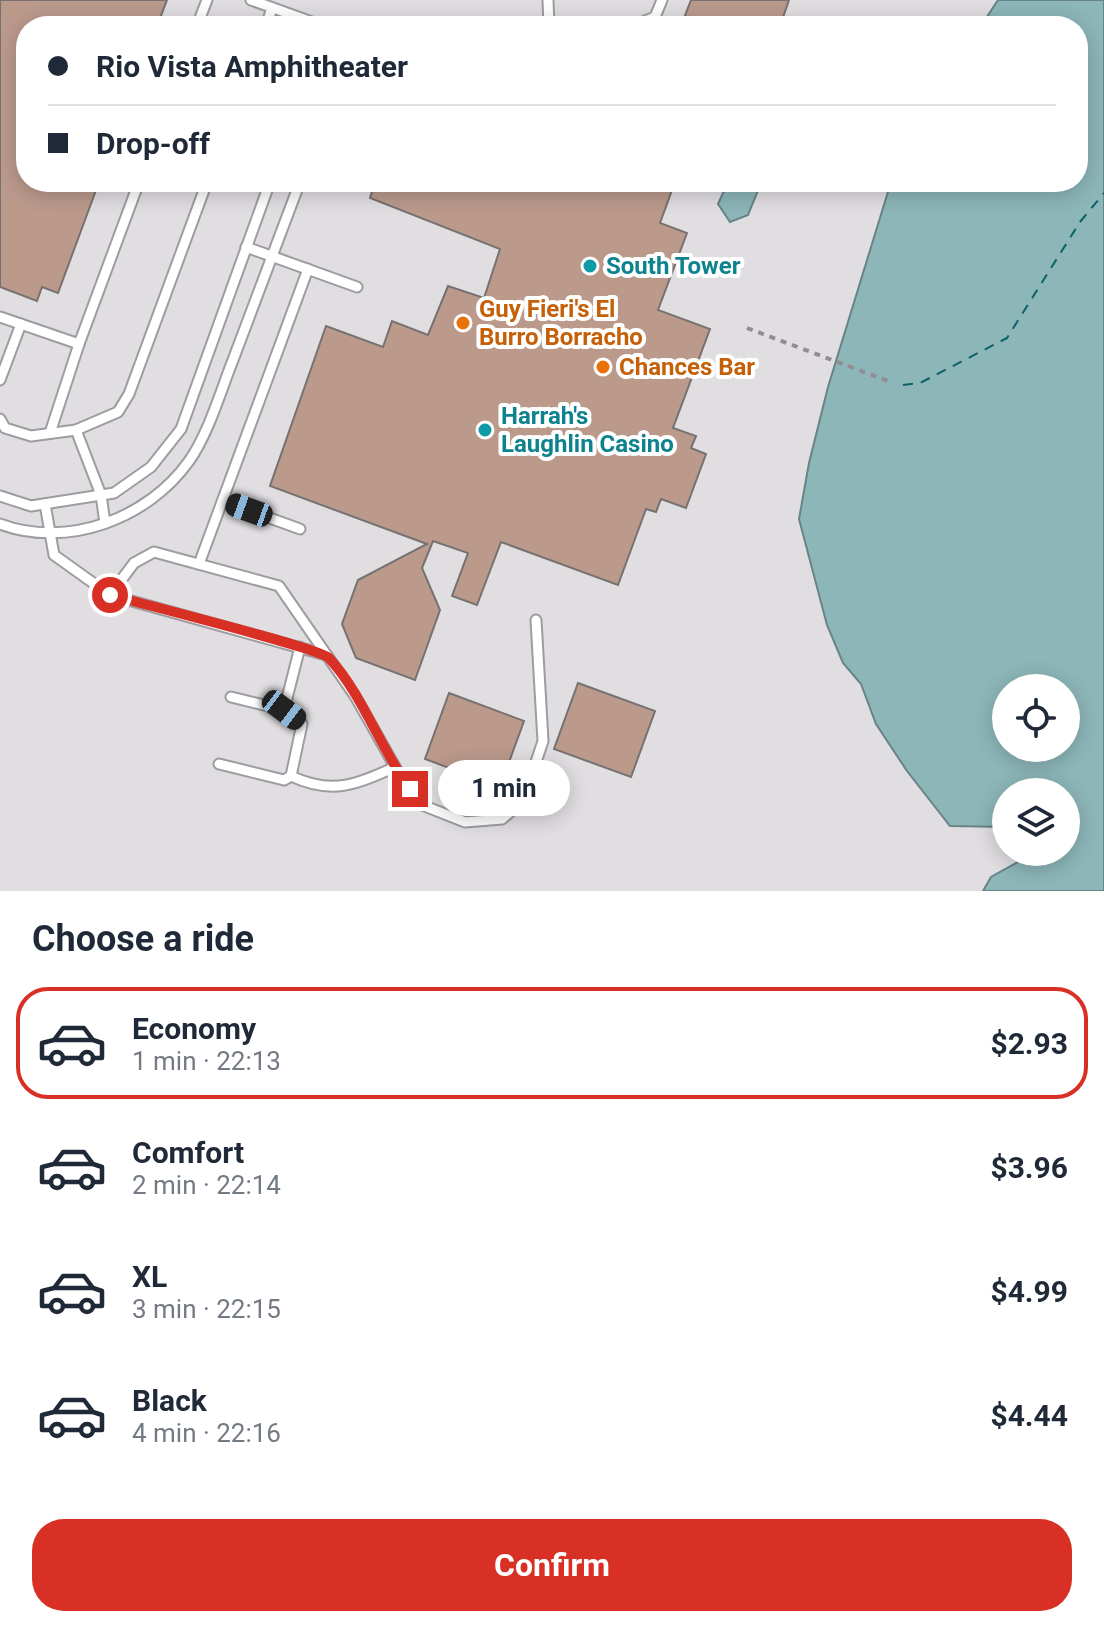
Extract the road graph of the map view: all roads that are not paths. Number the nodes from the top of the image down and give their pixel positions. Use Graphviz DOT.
graph roads {
  1 [pos="251,0"];
  2 [pos="272,8"];
  3 [pos="269,16"];
  4 [pos="295,16"];
  5 [pos="135,192"];
  6 [pos="203,192"];
  7 [pos="266,192"];
  8 [pos="296,192"];
  9 [pos="246,247"];
  10 [pos="272,257"];
  11 [pos="308,269"];
  12 [pos="357,287"];
  13 [pos="0,317"];
  14 [pos="21,324"];
  15 [pos="79,344"];
  16 [pos="0,380"];
  17 [pos="0,419"];
  18 [pos="76,430"];
  19 [pos="50,433"];
  20 [pos="101,495"];
  21 [pos="0,496"];
  22 [pos="223,501"];
  23 [pos="45,504"];
  24 [pos="105,523"];
  25 [pos="0,524"];
  26 [pos="300,529"];
  27 [pos="50,532"];
  28 [pos="199,564"];
  29 [pos="110,595"];
  30 [pos="536,620"];
  31 [pos="300,647"];
  32 [pos="326,655"];
  33 [pos="231,697"];
  34 [pos="284,710"];
  35 [pos="219,764"];
  36 [pos="395,767"];
  37 [pos="291,776"];
  1 -- 2 [label="lane"];
  2 -- 3 [label="lane"];
  2 -- 4 [label="lane"];
  5 -- 15 [label="lane"];
  6 -- 18 [label="lane"];
  7 -- 9 [label="lane"];
  8 -- 10 [label="lane"];
  9 -- 10 [label="lane"];
  9 -- 20 [label="lane"];
  10 -- 11 [label="lane"];
  10 -- 24 [label="lane"];
  11 -- 12 [label="lane"];
  11 -- 22 [label="lane"];
  13 -- 14 [label="lane"];
  14 -- 15 [label="lane"];
  14 -- 16 [label="lane"];
  15 -- 19 [label="lane"];
  17 -- 19 [label="lane"];
  18 -- 19 [label="lane"];
  18 -- 20 [label="lane"];
  20 -- 23 [label="lane"];
  20 -- 24 [label="lane"];
  21 -- 23 [label="lane"];
  22 -- 26 [label="lane"];
  22 -- 28 [label="lane"];
  23 -- 27 [label="lane"];
  24 -- 27 [label="lane"];
  25 -- 27 [label="lane"];
  27 -- 29 [label="lane"];
  28 -- 29 [label="lane"];
  28 -- 32 [label="lane"];
  29 -- 31 [label="lane"];
  30 -- 36 [label="lane"];
  31 -- 32 [label="lane"];
  31 -- 34 [label="lane"];
  32 -- 36 [label="lane"];
  33 -- 34 [label="lane"];
  34 -- 37 [label="lane"];
  35 -- 37 [label="lane"];
  36 -- 37 [label="lane"];
}
